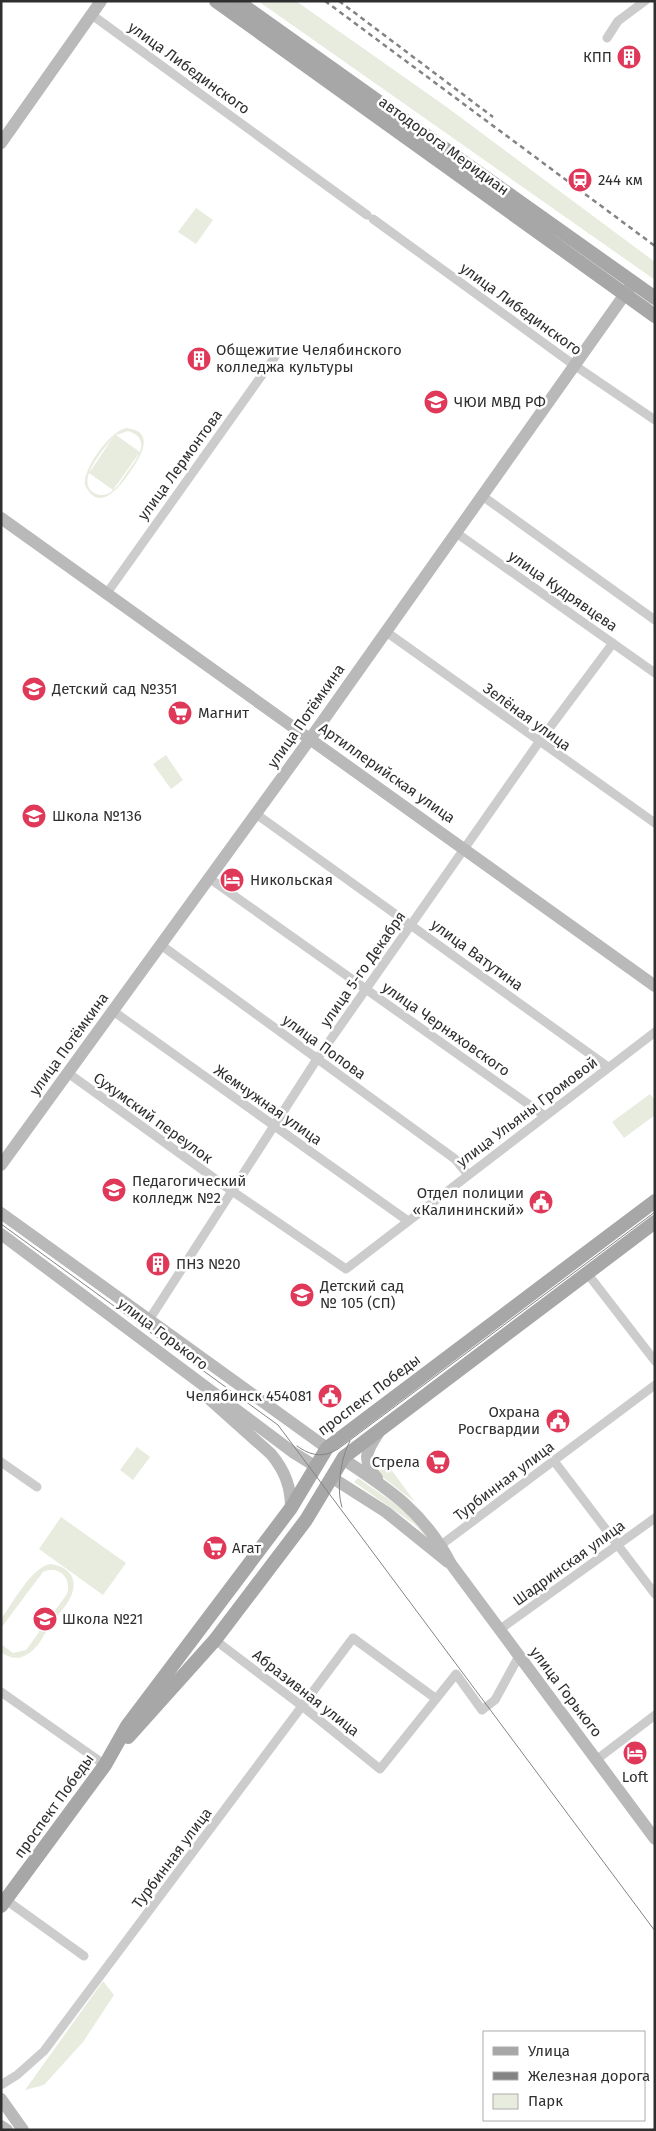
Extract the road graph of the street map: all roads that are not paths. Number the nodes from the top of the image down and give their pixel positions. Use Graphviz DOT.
graph roads {
  1 [pos="101,1"];
  2 [pos="216,1"];
  3 [pos="237,1"];
  4 [pos="645,1"];
  5 [pos="92,15"];
  6 [pos="607,38"];
  7 [pos="1,143"];
  8 [pos="629,288"];
  9 [pos="655,298"];
  10 [pos="655,316"];
  11 [pos="277,354"];
  12 [pos="574,365"];
  13 [pos="655,420"];
  14 [pos="481,495"];
  15 [pos="1,518"];
  16 [pos="455,532"];
  17 [pos="107,593"];
  18 [pos="655,620"];
  19 [pos="386,631"];
  20 [pos="613,643"];
  21 [pos="655,674"];
  22 [pos="310,738"];
  23 [pos="539,742"];
  24 [pos="256,814"];
  25 [pos="655,823"];
  26 [pos="464,848"];
  27 [pos="209,878"];
  28 [pos="411,924"];
  29 [pos="161,945"];
  30 [pos="655,986"];
  31 [pos="364,989"];
  32 [pos="113,1011"];
  33 [pos="655,1032"];
  34 [pos="317,1058"];
  35 [pos="608,1067"];
  36 [pos="68,1074"];
  37 [pos="545,1116"];
  38 [pos="273,1126"];
  39 [pos="1,1165"];
  40 [pos="468,1175"];
  41 [pos="232,1191"];
  42 [pos="655,1201"];
  43 [pos="1,1213"];
  44 [pos="408,1221"];
  45 [pos="655,1222"];
  46 [pos="1,1234"];
  47 [pos="346,1269"];
  48 [pos="587,1273"];
  49 [pos="92,1278"];
  50 [pos="80,1292"];
  51 [pos="149,1320"];
  52 [pos="655,1361"];
  53 [pos="175,1364"];
  54 [pos="655,1386"];
  55 [pos="382,1428"];
  56 [pos="326,1448"];
  57 [pos="343,1459"];
  58 [pos="554,1461"];
  59 [pos="1,1462"];
  60 [pos="315,1466"];
  61 [pos="331,1477"];
  62 [pos="37,1486"];
  63 [pos="385,1488"];
  64 [pos="291,1508"];
  65 [pos="655,1518"];
  66 [pos="619,1545"];
  67 [pos="441,1546"];
  68 [pos="451,1564"];
  69 [pos="655,1594"];
  70 [pos="500,1630"];
  71 [pos="215,1640"];
  72 [pos="519,1656"];
  73 [pos="1,1692"];
  74 [pos="434,1698"];
  75 [pos="302,1706"];
  76 [pos="655,1715"];
  77 [pos="115,1749"];
  78 [pos="596,1760"];
  79 [pos="104,1765"];
  80 [pos="655,1839"];
  81 [pos="4,1903"];
  82 [pos="84,1956"];
  83 [pos="1,2085"];
  84 [pos="1,2098"];
  85 [pos="1,2126"];
  86 [pos="7,2130"];
  87 [pos="23,2130"];
  1 -- 5 [label="street"];
  2 -- 8 [label="main road, автодорога Меридиан"];
  3 -- 8 [label="main road, автодорога Меридиан"];
  4 -- 6 [label="street"];
  5 -- 7 [label="street"];
  5 -- 12 [label="street, улица Либединского"];
  8 -- 9 [label="main road, автодорога Меридиан"];
  8 -- 10 [label="main road, автодорога Меридиан"];
  8 -- 12 [label="street, улица Потёмкина"];
  11 -- 17 [label="street, улица Лермонтова"];
  12 -- 13 [label="street, улица Либединского"];
  12 -- 14 [label="street, улица Потёмкина"];
  14 -- 16 [label="street, улица Потёмкина"];
  14 -- 18 [label="street, улица Кудрявцева"];
  15 -- 17 [label="street, Артиллерийская улица"];
  16 -- 19 [label="street, улица Потёмкина"];
  16 -- 20 [label="street, улица Кудрявцева"];
  17 -- 22 [label="street, Артиллерийская улица"];
  19 -- 22 [label="street, улица Потёмкина"];
  19 -- 23 [label="street, Зелёная улица"];
  20 -- 21 [label="street, улица Кудрявцева"];
  20 -- 23 [label="street, улица 5-го Декабря"];
  22 -- 24 [label="street, улица Потёмкина"];
  22 -- 26 [label="street, Артиллерийская улица"];
  23 -- 25 [label="street, Зелёная улица"];
  23 -- 26 [label="street, улица 5-го Декабря"];
  24 -- 27 [label="street, улица Потёмкина"];
  24 -- 28 [label="street, улица Ватутина"];
  26 -- 28 [label="street, улица 5-го Декабря"];
  26 -- 30 [label="street, Артиллерийская улица"];
  27 -- 29 [label="street, улица Потёмкина"];
  27 -- 31 [label="street, улица Черняховского"];
  28 -- 31 [label="street, улица 5-го Декабря"];
  28 -- 35 [label="street, улица Ватутина"];
  29 -- 32 [label="street, улица Потёмкина"];
  29 -- 34 [label="street, улица Попова"];
  31 -- 34 [label="street, улица 5-го Декабря"];
  31 -- 37 [label="street, улица Черняховского"];
  32 -- 36 [label="street, улица Потёмкина"];
  32 -- 38 [label="street, Жемчужная улица"];
  33 -- 35 [label="street, улица Ульяны Громовой"];
  34 -- 38 [label="street, улица 5-го Декабря"];
  34 -- 40 [label="street, улица Попова"];
  35 -- 37 [label="street, улица Ульяны Громовой"];
  36 -- 39 [label="street, улица Потёмкина"];
  36 -- 41 [label="street, Сухумский переулок"];
  37 -- 40 [label="street, улица Ульяны Громовой"];
  38 -- 41 [label="street, улица 5-го Декабря"];
  38 -- 44 [label="street, Жемчужная улица"];
  40 -- 44 [label="street, улица Ульяны Громовой"];
  41 -- 47 [label="street, Сухумский переулок"];
  41 -- 51 [label="street, улица 5-го Декабря"];
  42 -- 56 [label="main road, проспект Победы"];
  43 -- 49 [label="street, улица Горького"];
  44 -- 47 [label="street, улица Ульяны Громовой"];
  45 -- 48 [label="main road, проспект Победы"];
  46 -- 50 [label="street, улица Горького"];
  48 -- 52 [label="street"];
  48 -- 55 [label="main road, проспект Победы"];
  49 -- 50 [label="street"];
  49 -- 51 [label="street, улица Горького"];
  50 -- 53 [label="street, улица Горького"];
  51 -- 56 [label="street, улица Горького"];
  53 -- 60 [label="street, улица Горького"];
  53 -- 64 [label="street"];
  54 -- 58 [label="street, Турбинная улица"];
  55 -- 57 [label="main road, проспект Победы"];
  55 -- 63 [label="street, улица Горького"];
  56 -- 57 [label="main road, улица Горького"];
  56 -- 60 [label="main road, проспект Победы"];
  57 -- 61 [label="main road, проспект Победы"];
  57 -- 63 [label="street, улица Горького"];
  58 -- 66 [label="street"];
  58 -- 67 [label="street, Турбинная улица"];
  59 -- 62 [label="street"];
  60 -- 61 [label="main road, улица Горького"];
  60 -- 64 [label="main road, проспект Победы"];
  61 -- 68 [label="street, улица Горького"];
  61 -- 71 [label="main road, проспект Победы"];
  63 -- 67 [label="street, улица Горького"];
  64 -- 77 [label="main road, проспект Победы"];
  65 -- 66 [label="street, Шадринская улица"];
  66 -- 69 [label="street"];
  66 -- 70 [label="street, Шадринская улица"];
  67 -- 68 [label="street, улица Горького"];
  68 -- 70 [label="street, улица Горького"];
  70 -- 72 [label="street, улица Горького"];
  71 -- 75 [label="street, Абразивная улица"];
  71 -- 77 [label="main road, проспект Победы"];
  72 -- 74 [label="street"];
  72 -- 78 [label="street, улица Горького"];
  73 -- 79 [label="street"];
  74 -- 75 [label="street, Турбинная улица"];
  74 -- 75 [label="street, Абразивная улица"];
  75 -- 83 [label="street, Турбинная улица"];
  76 -- 78 [label="street"];
  77 -- 79 [label="main road, проспект Победы"];
  78 -- 80 [label="street, улица Горького"];
  79 -- 81 [label="main road, проспект Победы"];
  81 -- 82 [label="street"];
  84 -- 87 [label="street"];
  85 -- 86 [label="street"];
}
